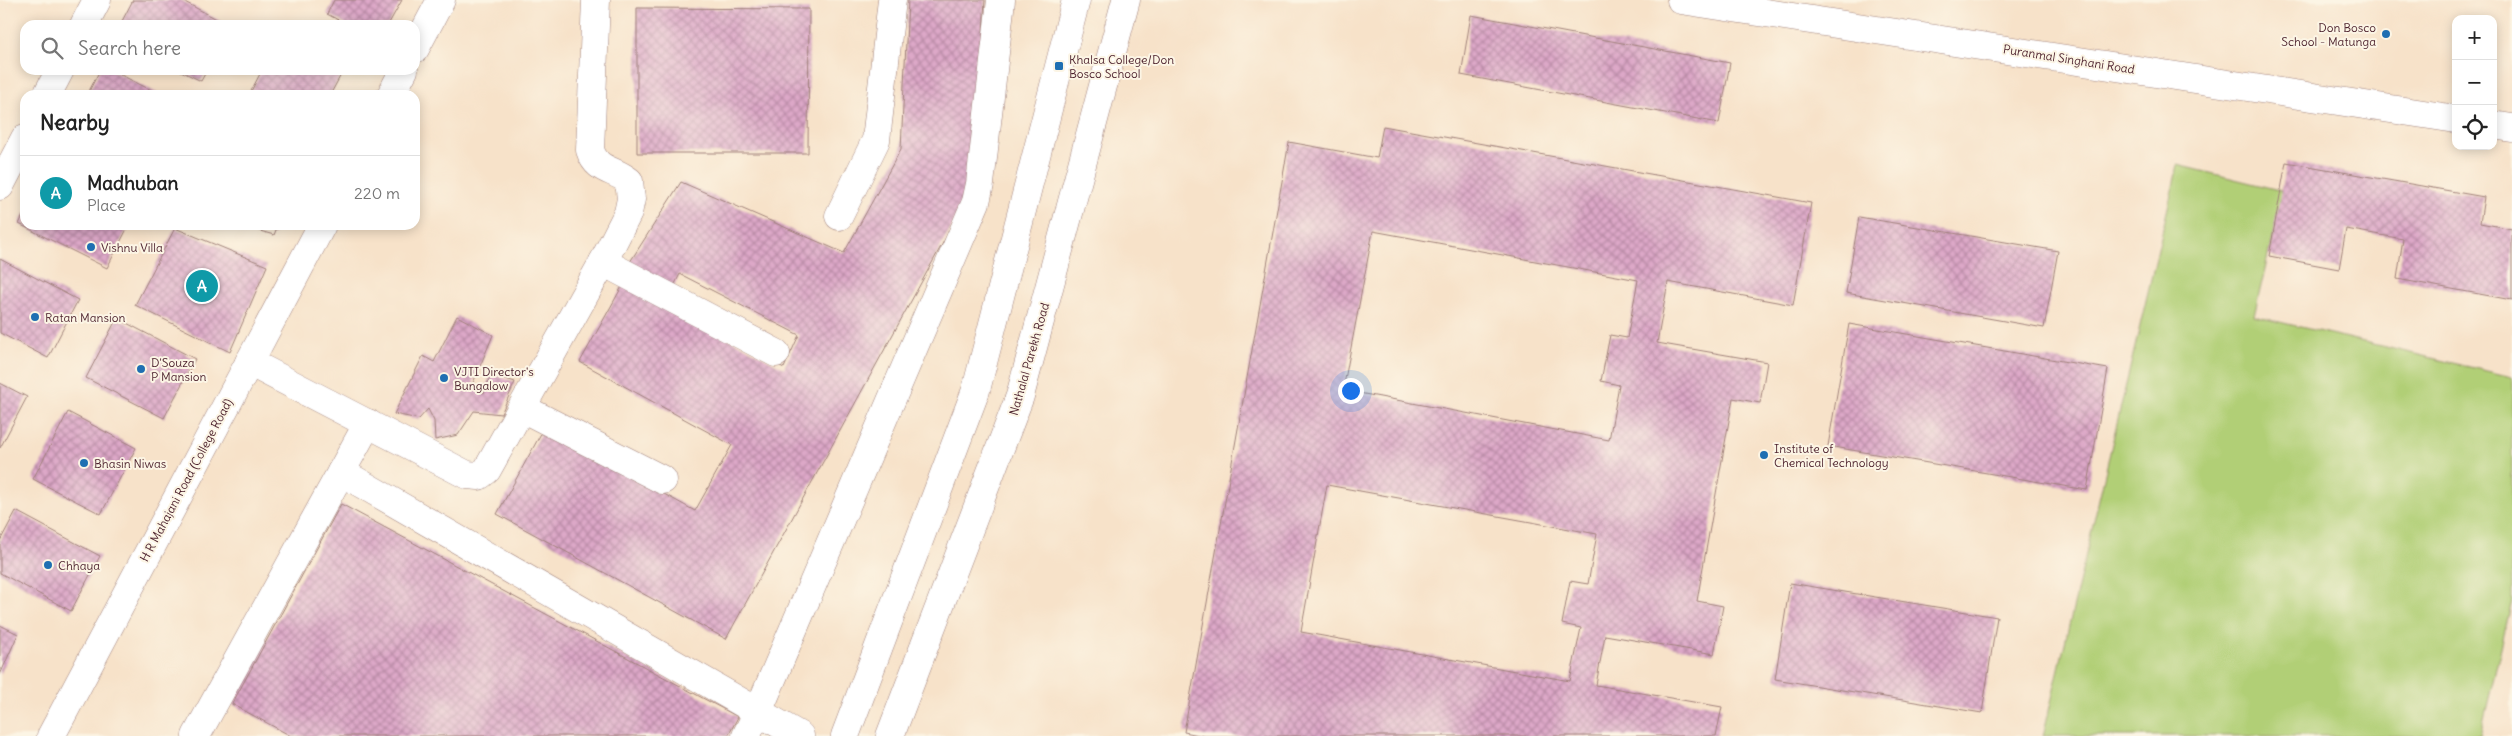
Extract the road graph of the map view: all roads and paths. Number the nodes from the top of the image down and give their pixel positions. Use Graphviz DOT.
graph roads {
  1 [pos="97,0"];
  2 [pos="441,0"];
  3 [pos="596,0"];
  4 [pos="892,0"];
  5 [pos="1001,0"];
  6 [pos="1076,0"];
  7 [pos="1126,0"];
  8 [pos="1681,0"];
  9 [pos="87,20"];
  10 [pos="420,40"];
  11 [pos="57,75"];
  12 [pos="401,75"];
  13 [pos="50,90"];
  14 [pos="394,90"];
  15 [pos="2452,118"];
  16 [pos="2497,126"];
  17 [pos="2512,128"];
  18 [pos="20,148"];
  19 [pos="0,186"];
  20 [pos="839,216"];
  21 [pos="319,230"];
  22 [pos="603,262"];
  23 [pos="776,353"];
  24 [pos="249,362"];
  25 [pos="522,408"];
  26 [pos="368,423"];
  27 [pos="341,472"];
  28 [pos="664,480"];
  29 [pos="758,712"];
  30 [pos="51,736"];
  31 [pos="196,736"];
  32 [pos="746,736"];
  33 [pos="800,736"];
  34 [pos="845,736"];
  35 [pos="890,736"];
  1 -- 9 [label="street"];
  2 -- 10 [label="street"];
  3 -- 22 [label="street"];
  4 -- 20 [label="street"];
  5 -- 29 [label="street"];
  6 -- 34 [label="street"];
  7 -- 35 [label="street, Nathalal Parekh Road"];
  8 -- 15 [label="street, Puranmal Singhani Road"];
  11 -- 13 [label="street"];
  12 -- 14 [label="street"];
  16 -- 17 [label="street"];
  18 -- 19 [label="street"];
  21 -- 24 [label="street, H R Mahajani Road (College Road)"];
  22 -- 23 [label="street"];
  22 -- 25 [label="street"];
  24 -- 26 [label="street"];
  24 -- 30 [label="street, H R Mahajani Road (College Road)"];
  25 -- 26 [label="street"];
  25 -- 28 [label="street"];
  26 -- 27 [label="street"];
  27 -- 29 [label="street"];
  27 -- 31 [label="street"];
  29 -- 32 [label="street"];
  29 -- 33 [label="street"];
}
